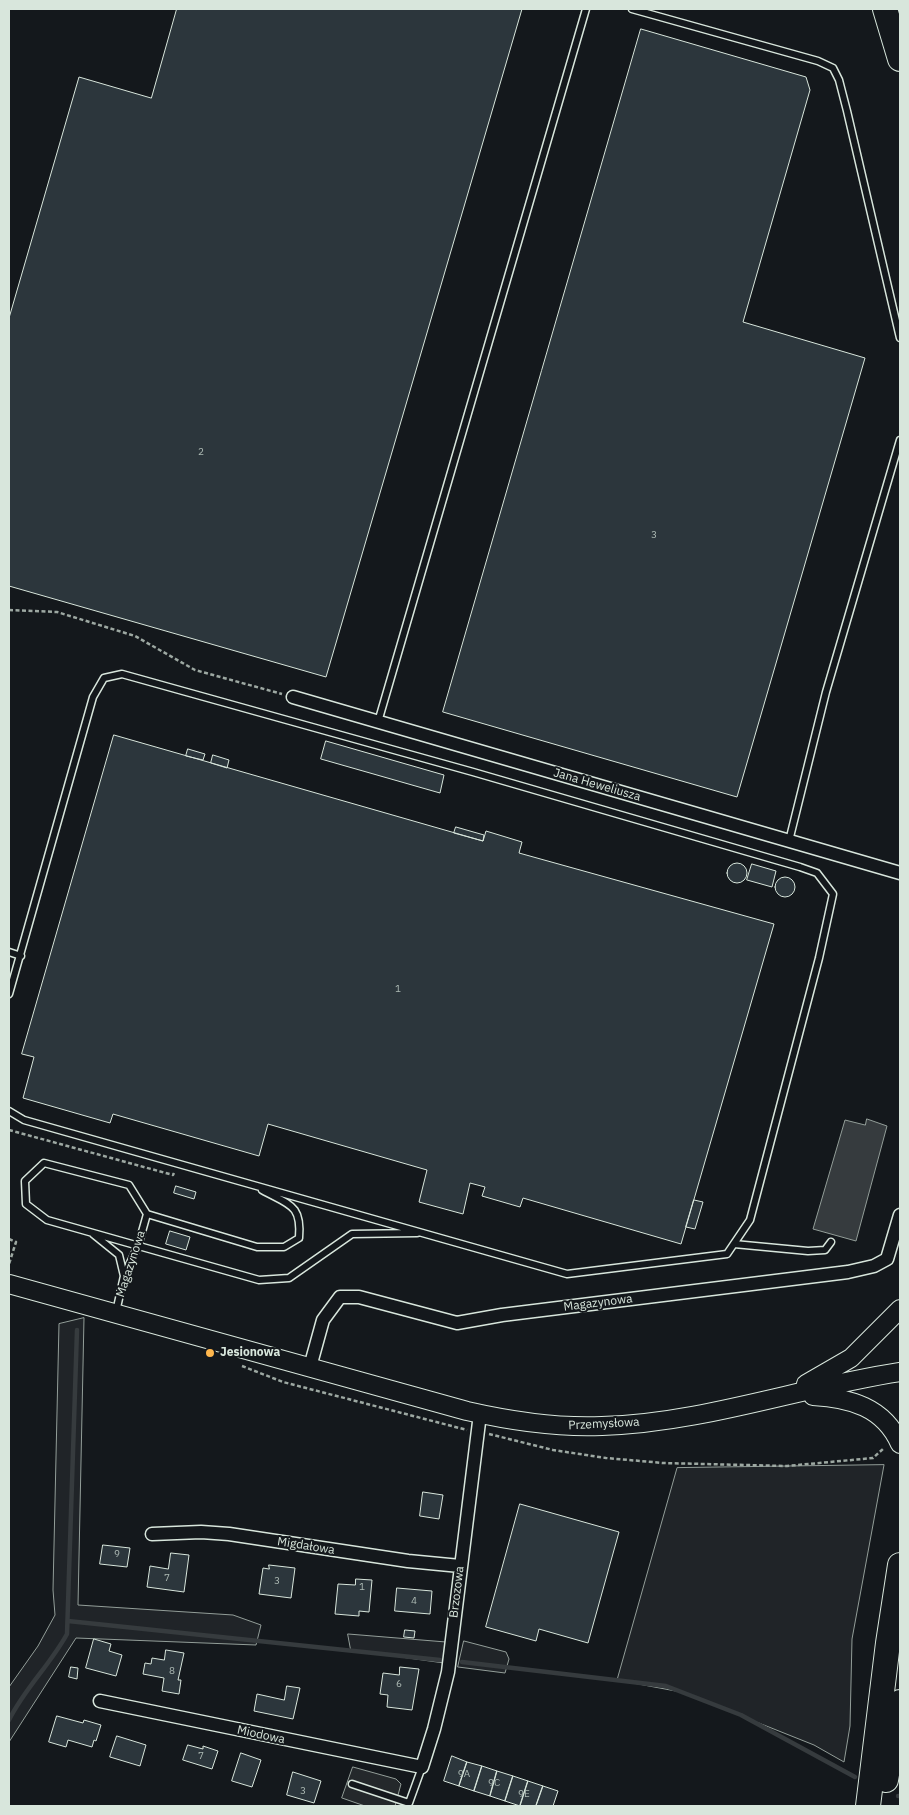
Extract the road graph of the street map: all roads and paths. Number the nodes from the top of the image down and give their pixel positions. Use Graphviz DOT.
graph roads {
  1 [pos="586,9"];
  2 [pos="632,9"];
  3 [pos="885,9"];
  4 [pos="657,12"];
  5 [pos="900,59"];
  6 [pos="900,338"];
  7 [pos="900,440"];
  8 [pos="9,610"];
  9 [pos="293,697"];
  10 [pos="378,722"];
  11 [pos="789,841"];
  12 [pos="900,873"];
  13 [pos="9,952"];
  14 [pos="21,956"];
  15 [pos="9,994"];
  16 [pos="9,1111"];
  17 [pos="9,1130"];
  18 [pos="177,1163"];
  19 [pos="253,1184"];
  20 [pos="147,1214"];
  21 [pos="900,1215"];
  22 [pos="90,1232"];
  23 [pos="429,1234"];
  24 [pos="9,1240"];
  25 [pos="831,1242"];
  26 [pos="734,1244"];
  27 [pos="138,1246"];
  28 [pos="9,1264"];
  29 [pos="124,1276"];
  30 [pos="9,1284"];
  31 [pos="900,1309"];
  32 [pos="116,1314"];
  33 [pos="241,1366"];
  34 [pos="310,1367"];
  35 [pos="900,1372"];
  36 [pos="785,1395"];
  37 [pos="480,1414"];
  38 [pos="470,1430"];
  39 [pos="486,1433"];
  40 [pos="893,1445"];
  41 [pos="152,1534"];
  42 [pos="460,1566"];
  43 [pos="900,1566"];
  44 [pos="100,1701"];
  45 [pos="900,1702"];
  46 [pos="422,1767"];
  47 [pos="352,1784"];
  48 [pos="868,1806"];
  49 [pos="882,1806"];
  1 -- 10 [label="lane"];
  2 -- 4 [label="lane"];
  3 -- 5 [label="highway"];
  4 -- 6 [label="lane"];
  7 -- 11 [label="lane"];
  8 -- 9 [label="path"];
  9 -- 10 [label="street, Jana Heweliusza"];
  10 -- 11 [label="street, Jana Heweliusza"];
  11 -- 12 [label="street, Jana Heweliusza"];
  13 -- 14 [label="lane"];
  14 -- 15 [label="lane"];
  14 -- 26 [label="lane"];
  16 -- 18 [label="lane"];
  17 -- 18 [label="path"];
  18 -- 19 [label="lane"];
  19 -- 20 [label="lane"];
  19 -- 23 [label="lane"];
  20 -- 22 [label="lane"];
  20 -- 27 [label="lane, Magazynowa"];
  21 -- 34 [label="street, Magazynowa"];
  22 -- 27 [label="lane"];
  22 -- 29 [label="lane"];
  23 -- 26 [label="lane"];
  23 -- 27 [label="lane"];
  24 -- 28 [label="path"];
  25 -- 26 [label="lane"];
  27 -- 29 [label="lane, Magazynowa"];
  29 -- 32 [label="lane, Magazynowa"];
  30 -- 32 [label="street"];
  31 -- 36 [label="street"];
  32 -- 34 [label="street"];
  33 -- 38 [label="path"];
  34 -- 37 [label="street, Przemysłowa"];
  35 -- 36 [label="street, Przemysłowa"];
  36 -- 37 [label="street, Przemysłowa"];
  36 -- 40 [label="street"];
  37 -- 42 [label="street, Brzozowa"];
  39 -- 40 [label="path"];
  41 -- 42 [label="street, Migdałowa"];
  42 -- 46 [label="street, Brzozowa"];
  43 -- 48 [label="highway"];
  44 -- 46 [label="street, Miodowa"];
  45 -- 49 [label="highway"];
  46 -- 47 [label="lane"];
}
